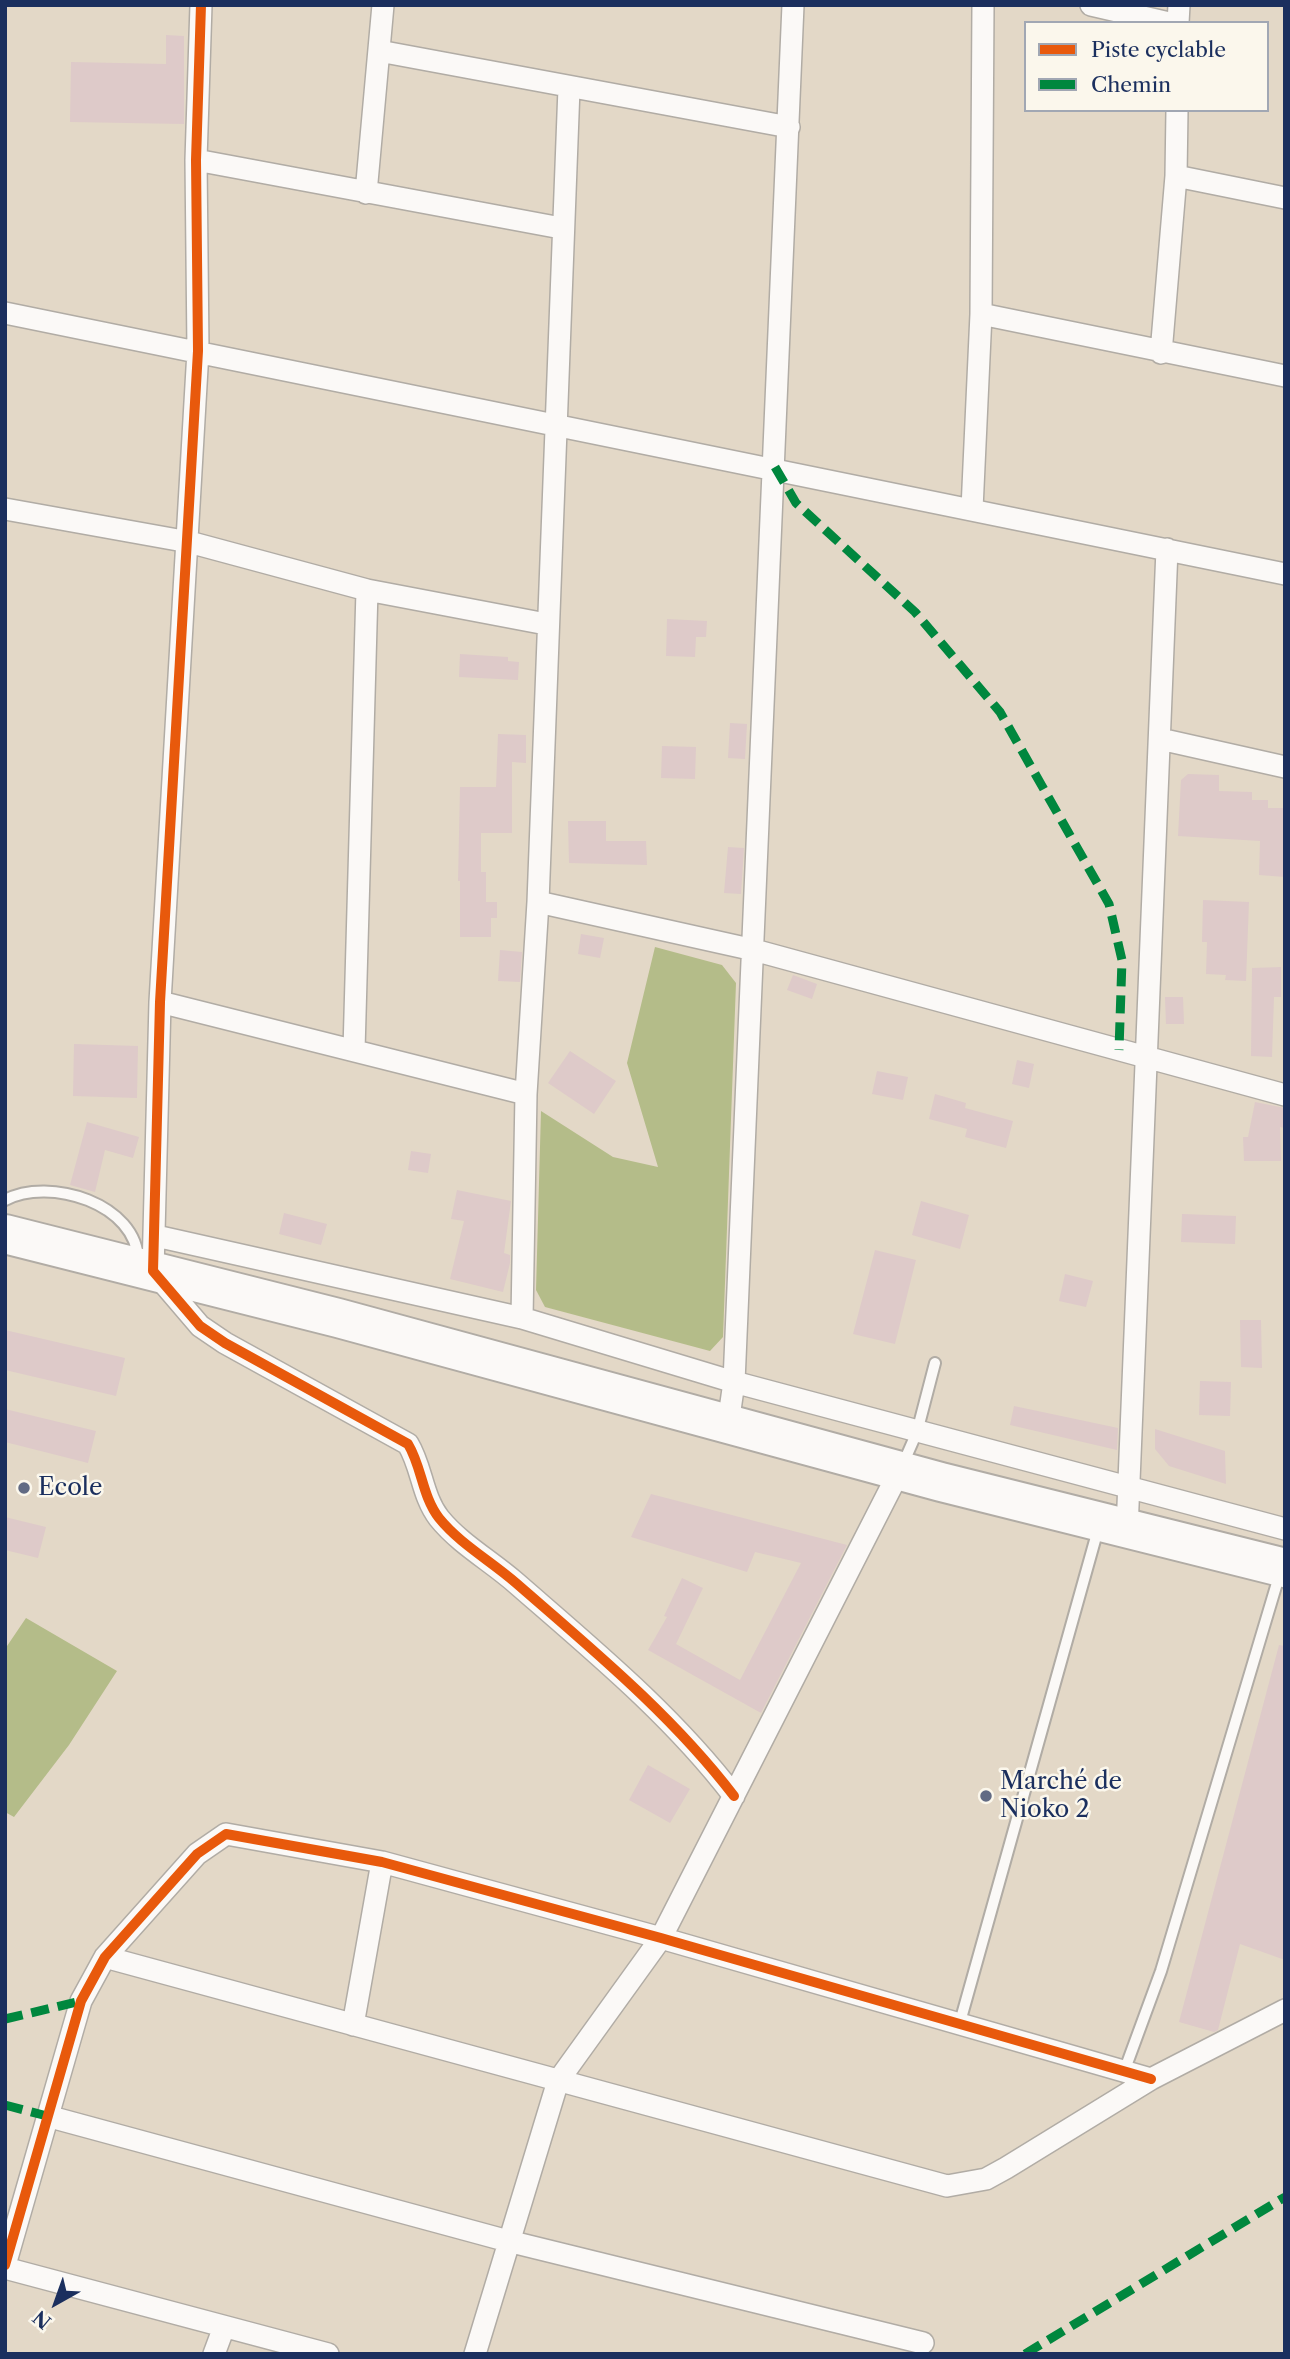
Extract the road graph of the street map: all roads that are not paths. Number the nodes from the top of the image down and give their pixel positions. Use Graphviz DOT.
graph roads {
  1 [pos="201,5"];
  2 [pos="383,5"];
  3 [pos="793,5"];
  4 [pos="983,5"];
  5 [pos="1091,5"];
  6 [pos="1160,21"];
  7 [pos="379,51"];
  8 [pos="569,88"];
  9 [pos="1177,112"];
  10 [pos="789,127"];
  11 [pos="196,160"];
  12 [pos="1176,176"];
  13 [pos="366,193"];
  14 [pos="1285,198"];
  15 [pos="561,228"];
  16 [pos="5,313"];
  17 [pos="981,314"];
  18 [pos="198,351"];
  19 [pos="1161,353"];
  20 [pos="1285,376"];
  21 [pos="556,424"];
  22 [pos="775,467"];
  23 [pos="5,509"];
  24 [pos="972,509"];
  25 [pos="189,542"];
  26 [pos="1167,549"];
  27 [pos="1285,574"];
  28 [pos="367,590"];
  29 [pos="546,624"];
  30 [pos="1160,739"];
  31 [pos="1285,767"];
  32 [pos="538,902"];
  33 [pos="754,950"];
  34 [pos="160,1002"];
  35 [pos="354,1050"];
  36 [pos="1147,1059"];
  37 [pos="526,1094"];
  38 [pos="1285,1095"];
  39 [pos="5,1200"];
  40 [pos="5,1234"];
  41 [pos="149,1258"];
  42 [pos="522,1318"];
  43 [pos="935,1363"];
  44 [pos="734,1382"];
  45 [pos="728,1424"];
  46 [pos="917,1432"];
  47 [pos="900,1470"];
  48 [pos="1130,1489"];
  49 [pos="1113,1526"];
  50 [pos="1285,1529"];
  51 [pos="1283,1568"];
  52 [pos="734,1796"];
  53 [pos="382,1862"];
  54 [pos="661,1938"];
  55 [pos="105,1957"];
  56 [pos="1285,2010"];
  57 [pos="960,2022"];
  58 [pos="353,2025"];
  59 [pos="1125,2069"];
  60 [pos="1151,2079"];
  61 [pos="558,2081"];
  62 [pos="47,2116"];
  63 [pos="508,2241"];
  64 [pos="5,2267"];
  65 [pos="224,2327"];
  66 [pos="923,2343"];
  67 [pos="214,2354"];
  68 [pos="328,2354"];
  69 [pos="475,2354"];
  1 -- 11 [label="street"];
  2 -- 7 [label="street"];
  3 -- 10 [label="street"];
  4 -- 17 [label="street"];
  5 -- 6 [label="street"];
  7 -- 8 [label="street"];
  7 -- 13 [label="street"];
  8 -- 10 [label="street"];
  8 -- 15 [label="street"];
  9 -- 12 [label="street"];
  10 -- 22 [label="street"];
  11 -- 13 [label="street"];
  11 -- 18 [label="street"];
  12 -- 14 [label="street"];
  12 -- 19 [label="street"];
  13 -- 15 [label="street"];
  15 -- 21 [label="street"];
  16 -- 18 [label="street"];
  17 -- 19 [label="street"];
  17 -- 24 [label="street"];
  18 -- 21 [label="street"];
  18 -- 25 [label="street"];
  19 -- 20 [label="street"];
  21 -- 22 [label="street"];
  21 -- 29 [label="street"];
  22 -- 24 [label="street"];
  22 -- 33 [label="street"];
  23 -- 25 [label="street"];
  24 -- 26 [label="street"];
  25 -- 28 [label="street"];
  25 -- 34 [label="street"];
  26 -- 27 [label="street"];
  26 -- 30 [label="street"];
  28 -- 29 [label="street"];
  28 -- 35 [label="street"];
  29 -- 32 [label="street"];
  30 -- 31 [label="street"];
  30 -- 36 [label="street"];
  32 -- 33 [label="street"];
  32 -- 37 [label="street"];
  33 -- 36 [label="street"];
  33 -- 44 [label="street"];
  34 -- 35 [label="street"];
  34 -- 41 [label="street"];
  35 -- 37 [label="street"];
  36 -- 38 [label="street"];
  36 -- 48 [label="street"];
  37 -- 42 [label="street"];
  39 -- 41 [label="lane"];
  40 -- 41 [label="highway"];
  41 -- 42 [label="street"];
  41 -- 45 [label="highway"];
  41 -- 52 [label="street"];
  42 -- 44 [label="street"];
  43 -- 46 [label="lane"];
  44 -- 45 [label="street"];
  44 -- 46 [label="street"];
  45 -- 47 [label="highway"];
  46 -- 47 [label="lane"];
  46 -- 48 [label="street"];
  47 -- 49 [label="highway"];
  47 -- 52 [label="street"];
  48 -- 49 [label="street"];
  48 -- 50 [label="street"];
  49 -- 51 [label="highway"];
  49 -- 57 [label="lane"];
  51 -- 59 [label="lane"];
  52 -- 54 [label="street"];
  53 -- 54 [label="street"];
  53 -- 55 [label="street"];
  53 -- 58 [label="street"];
  54 -- 57 [label="street"];
  54 -- 61 [label="street"];
  55 -- 58 [label="street"];
  55 -- 62 [label="street"];
  56 -- 60 [label="street"];
  57 -- 59 [label="street"];
  58 -- 61 [label="street"];
  59 -- 60 [label="street"];
  60 -- 61 [label="street"];
  61 -- 63 [label="street"];
  62 -- 63 [label="street"];
  62 -- 64 [label="street"];
  63 -- 66 [label="street"];
  63 -- 69 [label="street"];
  64 -- 65 [label="street"];
  65 -- 67 [label="street"];
  65 -- 68 [label="street"];
}
